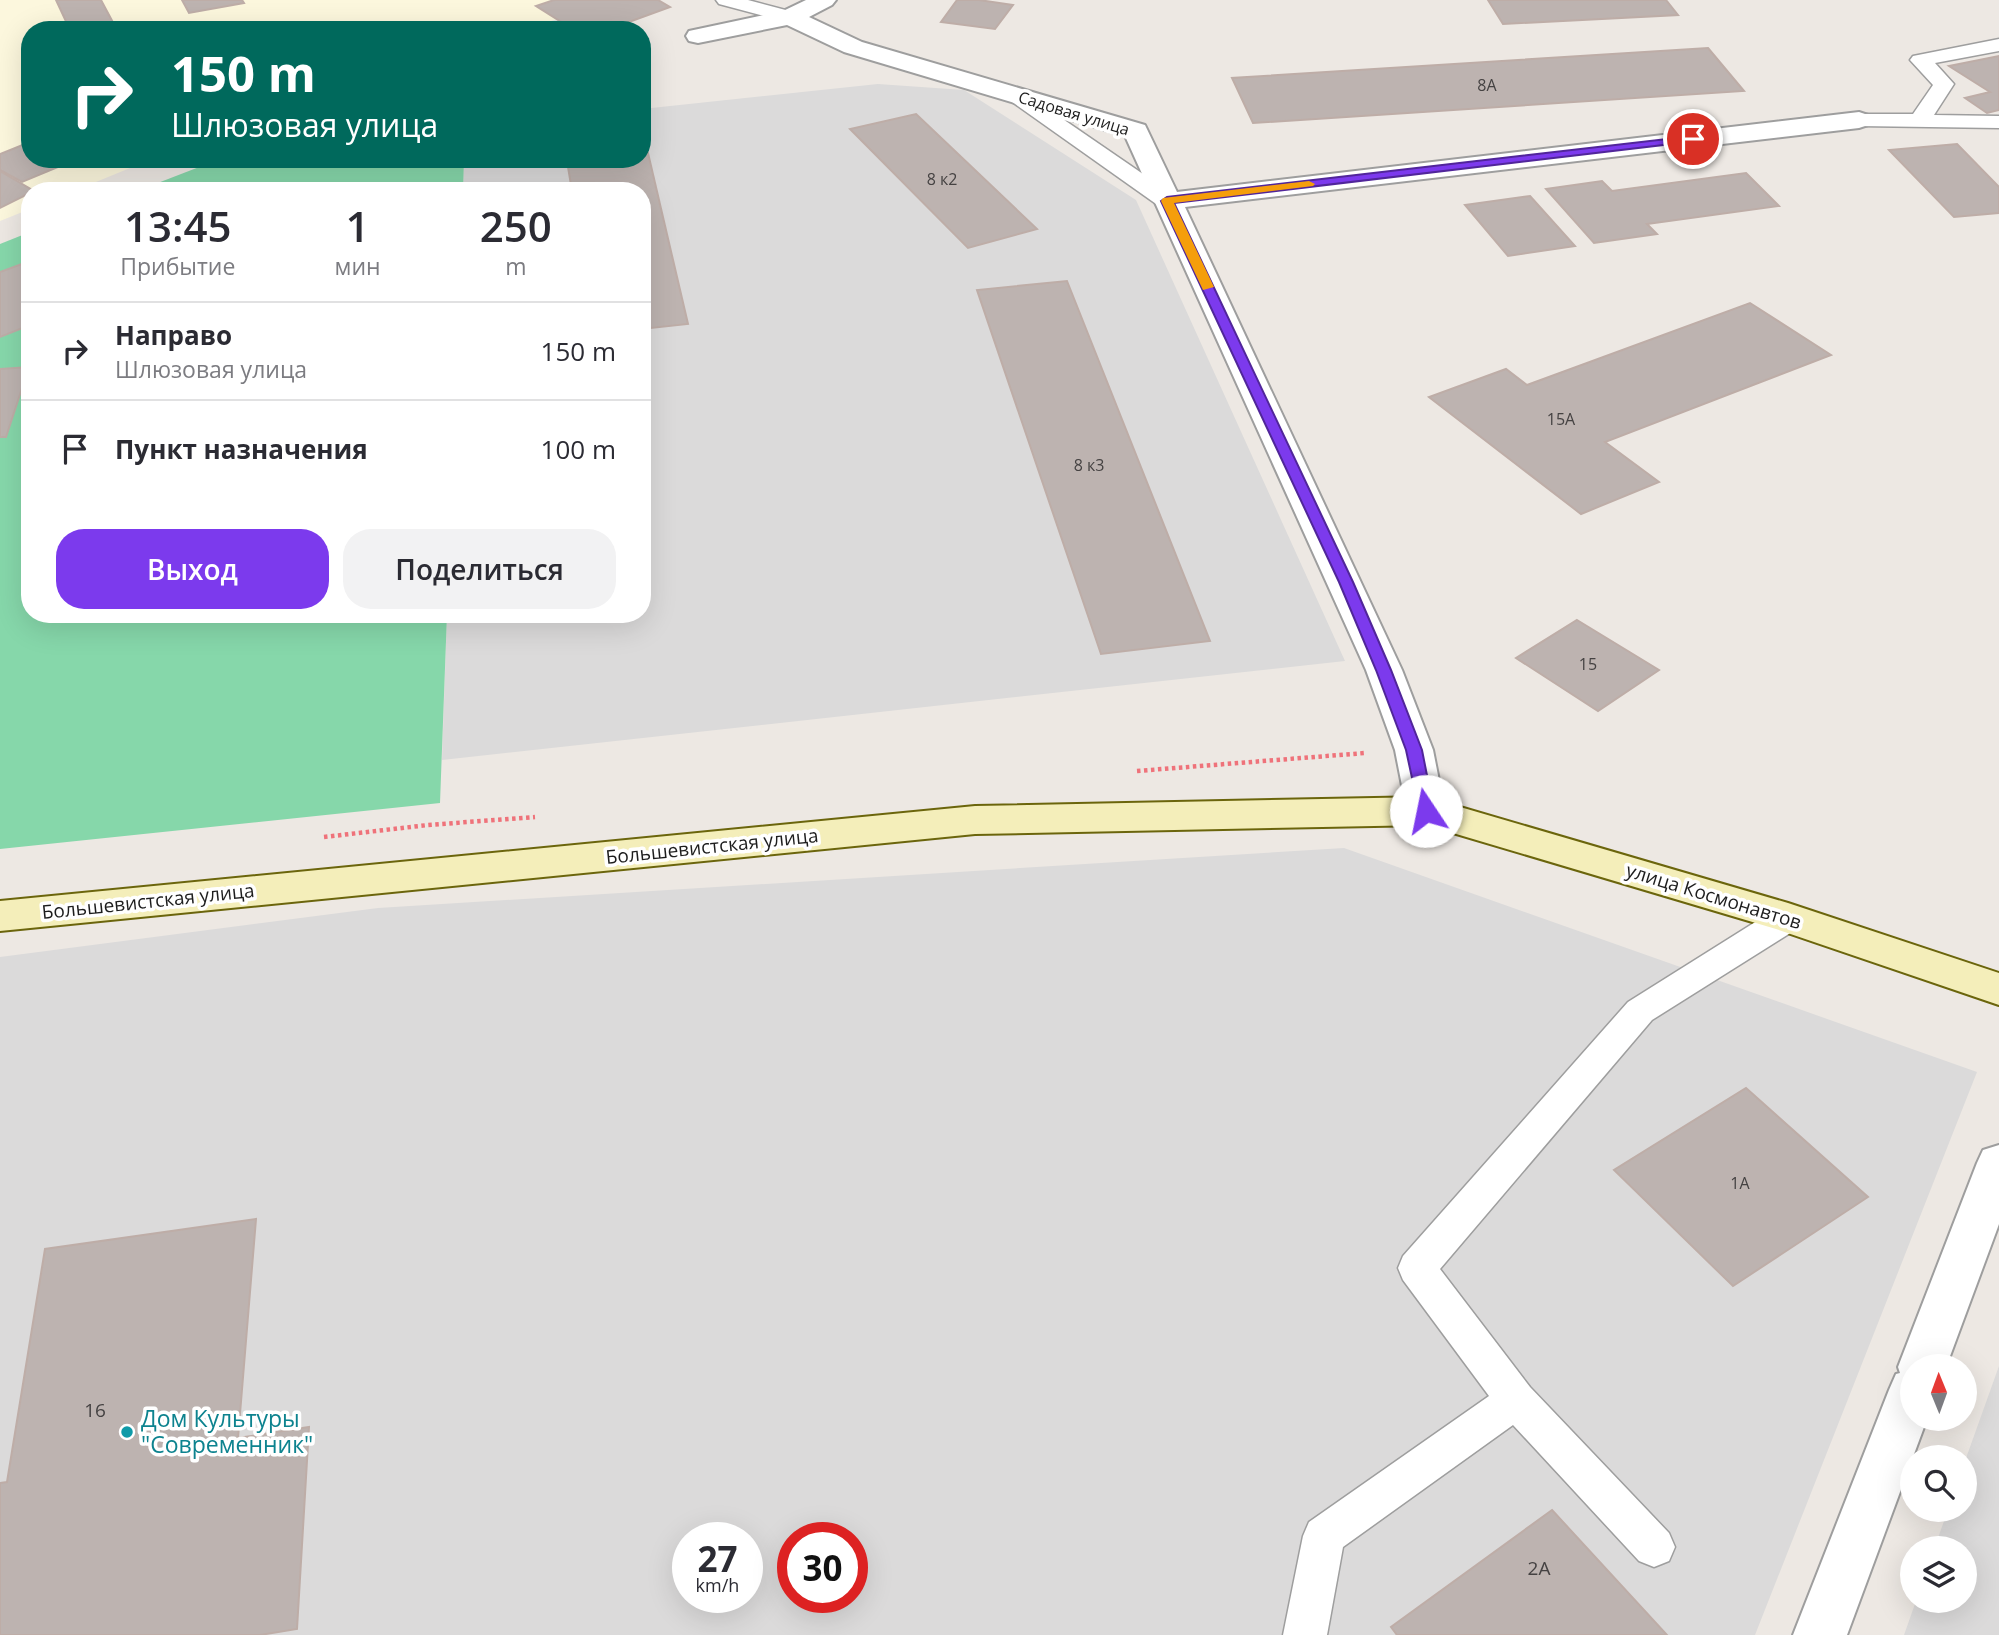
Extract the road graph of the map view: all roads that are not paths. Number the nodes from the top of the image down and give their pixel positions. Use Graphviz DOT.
graph roads {
  1 [pos="726,0"];
  2 [pos="824,0"];
  3 [pos="790,17"];
  4 [pos="698,36"];
  5 [pos="1999,44"];
  6 [pos="1014,95"];
  7 [pos="1922,119"];
  8 [pos="1859,120"];
  9 [pos="1999,122"];
  10 [pos="1167,201"];
  11 [pos="1426,811"];
  12 [pos="0,916"];
  13 [pos="1788,918"];
  14 [pos="1999,989"];
  15 [pos="1999,1163"];
  16 [pos="1927,1354"];
  17 [pos="1516,1400"];
  18 [pos="1900,1424"];
  19 [pos="1654,1547"];
  20 [pos="1305,1635"];
  21 [pos="1819,1635"];
  1 -- 3 [label="lane"];
  2 -- 3 [label="street"];
  3 -- 4 [label="street"];
  3 -- 6 [label="street, Садовая улица"];
  5 -- 7 [label="lane"];
  6 -- 10 [label="lane"];
  6 -- 10 [label="street, Садовая улица"];
  7 -- 8 [label="lane"];
  7 -- 9 [label="lane"];
  8 -- 10 [label="street"];
  10 -- 11 [label="street, Садовая улица"];
  11 -- 12 [label="main road, Большевистская улица"];
  11 -- 13 [label="main road, улица Космонавтов"];
  13 -- 14 [label="main road, улица Космонавтов"];
  13 -- 17 [label="lane"];
  15 -- 16 [label="street"];
  17 -- 19 [label="lane"];
  17 -- 20 [label="lane"];
  18 -- 21 [label="street"];
}
